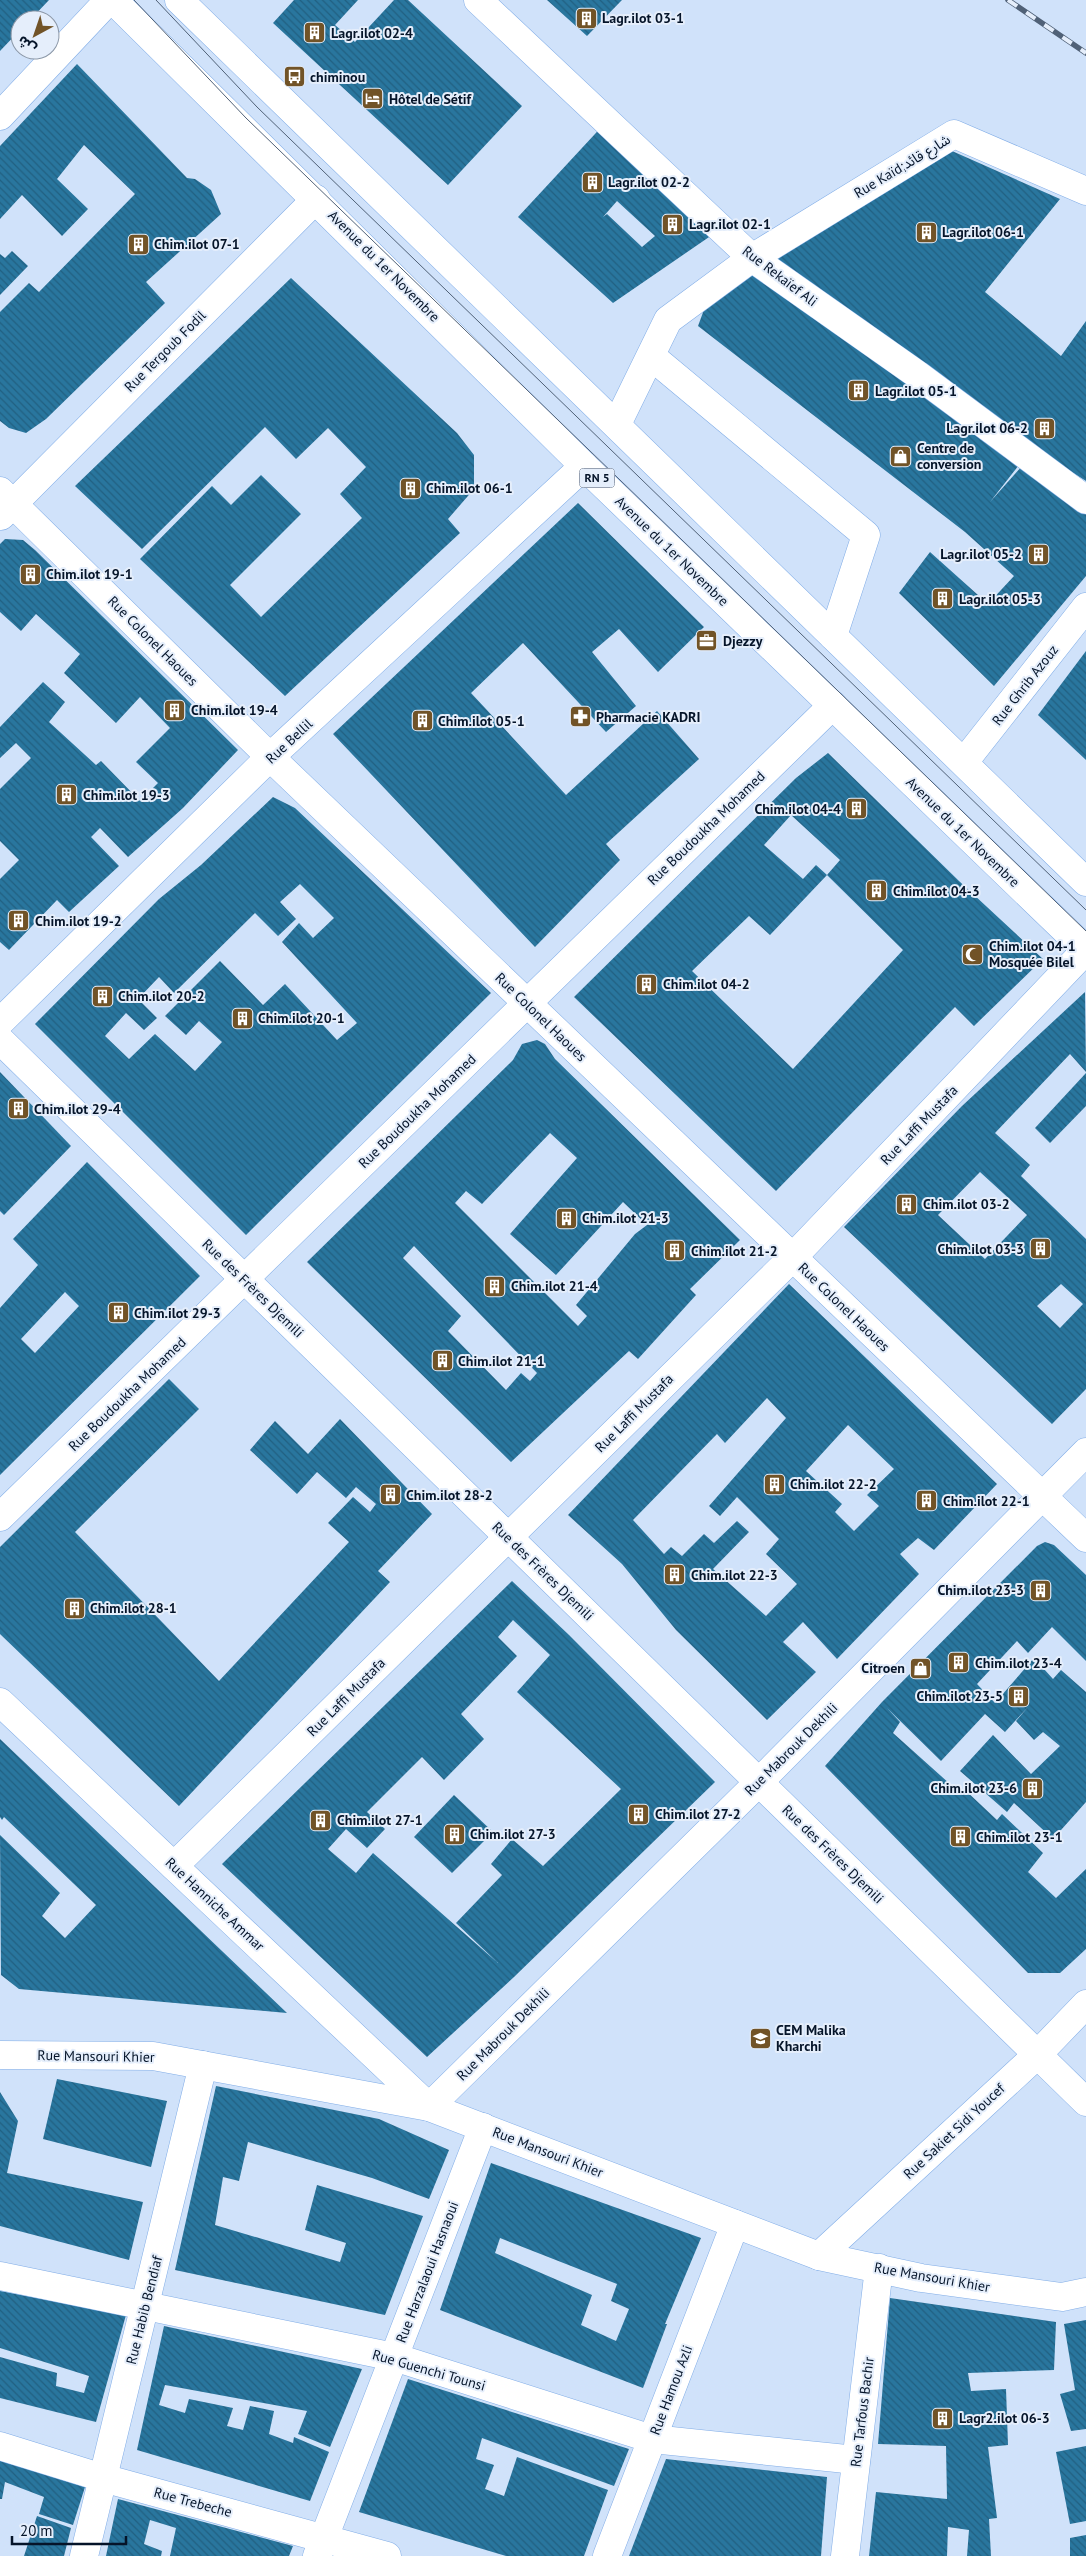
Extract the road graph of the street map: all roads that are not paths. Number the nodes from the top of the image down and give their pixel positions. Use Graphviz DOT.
graph roads {
  1 [pos="108,0"];
  2 [pos="113,0"];
  3 [pos="179,0"];
  4 [pos="478,0"];
  5 [pos="0,116"];
  6 [pos="1086,192"];
  7 [pos="316,199"];
  8 [pos="752,258"];
  9 [pos="651,356"];
  10 [pos="617,424"];
  11 [pos="584,466"];
  12 [pos="1086,500"];
  13 [pos="4,504"];
  14 [pos="1086,607"];
  15 [pos="832,636"];
  16 [pos="833,705"];
  17 [pos="270,758"];
  18 [pos="964,762"];
  19 [pos="1086,882"];
  20 [pos="1086,950"];
  21 [pos="527,1003"];
  22 [pos="0,1022"];
  23 [pos="0,1040"];
  24 [pos="793,1257"];
  25 [pos="245,1280"];
  26 [pos="1086,1452"];
  27 [pos="1042,1496"];
  28 [pos="0,1517"];
  29 [pos="508,1537"];
  30 [pos="1086,1538"];
  31 [pos="0,1702"];
  32 [pos="759,1782"];
  33 [pos="174,1866"];
  34 [pos="1086,2004"];
  35 [pos="1037,2054"];
  36 [pos="0,2055"];
  37 [pos="204,2065"];
  38 [pos="1086,2102"];
  39 [pos="429,2107"];
  40 [pos="483,2127"];
  41 [pos="735,2224"];
  42 [pos="818,2256"];
  43 [pos="878,2268"];
  44 [pos="0,2276"];
  45 [pos="1086,2292"];
  46 [pos="146,2304"];
  47 [pos="394,2357"];
  48 [pos="652,2439"];
  49 [pos="0,2446"];
  50 [pos="856,2460"];
  51 [pos="103,2478"];
  52 [pos="320,2547"];
  53 [pos="84,2556"];
  54 [pos="387,2556"];
  55 [pos="607,2556"];
  56 [pos="845,2556"];
  1 -- 5 [label="street"];
  2 -- 7 [label="street, Avenue du 1er Novembre / RN 5"];
  3 -- 10 [label="street"];
  4 -- 8 [label="street, Rue Rekaïef Ali"];
  6 -- 8 [label="street, Rue Kaïd;شارع قائد"];
  7 -- 11 [label="street, Avenue du 1er Novembre / RN 5"];
  7 -- 13 [label="street, Rue Tergoub Fodil"];
  8 -- 9 [label="street"];
  8 -- 12 [label="street, Rue Rekaïef Ali"];
  9 -- 10 [label="street"];
  9 -- 15 [label="street"];
  10 -- 15 [label="street"];
  11 -- 16 [label="street, Avenue du 1er Novembre / RN 5"];
  11 -- 17 [label="street, Rue Bellil"];
  13 -- 17 [label="street, Rue Colonel Haoues"];
  14 -- 18 [label="street, Rue Ghrib Azouz"];
  15 -- 18 [label="street"];
  16 -- 20 [label="street, Avenue du 1er Novembre / RN 5"];
  16 -- 21 [label="street, Rue Boudoukha Mohamed"];
  17 -- 21 [label="street, Rue Colonel Haoues"];
  17 -- 22 [label="street, Rue Bellil"];
  18 -- 19 [label="street"];
  20 -- 24 [label="street, Rue Laffi Mustafa"];
  21 -- 24 [label="street, Rue Colonel Haoues"];
  21 -- 25 [label="street, Rue Boudoukha Mohamed"];
  23 -- 25 [label="street, Rue des Frères Djemili"];
  24 -- 27 [label="street, Rue Colonel Haoues"];
  24 -- 29 [label="street, Rue Laffi Mustafa"];
  25 -- 28 [label="street, Rue Boudoukha Mohamed"];
  25 -- 29 [label="street, Rue des Frères Djemili"];
  26 -- 27 [label="street, Rue Mabrouk Dekhili"];
  27 -- 30 [label="street, Rue Colonel Haoues"];
  27 -- 32 [label="street, Rue Mabrouk Dekhili"];
  29 -- 32 [label="street, Rue des Frères Djemili"];
  29 -- 33 [label="street, Rue Laffi Mustafa"];
  31 -- 33 [label="street, Rue Hanniche Ammar"];
  32 -- 35 [label="street, Rue des Frères Djemili"];
  32 -- 39 [label="street, Rue Mabrouk Dekhili"];
  33 -- 39 [label="street, Rue Hanniche Ammar"];
  34 -- 35 [label="street, Rue Sakiet Sidi Youcef"];
  35 -- 38 [label="street, Rue des Frères Djemili"];
  35 -- 42 [label="street, Rue Sakiet Sidi Youcef"];
  36 -- 37 [label="street, Rue Mansouri Khier"];
  37 -- 39 [label="street, Rue Mansouri Khier"];
  37 -- 46 [label="street, Rue Habib Bendiaf"];
  39 -- 40 [label="street, Rue Mansouri Khier"];
  40 -- 41 [label="street, Rue Mansouri Khier"];
  40 -- 47 [label="street, Rue Harzalaoui Hasnaoui"];
  41 -- 42 [label="street, Rue Mansouri Khier"];
  41 -- 48 [label="street, Rue Hamou Azli"];
  42 -- 43 [label="street, Rue Mansouri Khier"];
  43 -- 45 [label="street, Rue Mansouri Khier"];
  43 -- 50 [label="street, Rue Tarfous Bachir"];
  44 -- 46 [label="street, Rue Guenchi Tounsi"];
  46 -- 47 [label="street, Rue Guenchi Tounsi"];
  46 -- 51 [label="street, Rue Habib Bendiaf"];
  47 -- 48 [label="street, Rue Guenchi Tounsi"];
  47 -- 52 [label="street, Rue Harzalaoui Hasnaoui"];
  48 -- 50 [label="street, Rue Guenchi Tounsi"];
  48 -- 55 [label="street, Rue Hamou Azli"];
  49 -- 51 [label="street, Rue Trebeche"];
  50 -- 56 [label="street, Rue Tarfous Bachir"];
  51 -- 52 [label="street, Rue Trebeche"];
  51 -- 53 [label="street, Rue Habib Bendiaf"];
  52 -- 54 [label="street, Rue Trebeche"];
}
